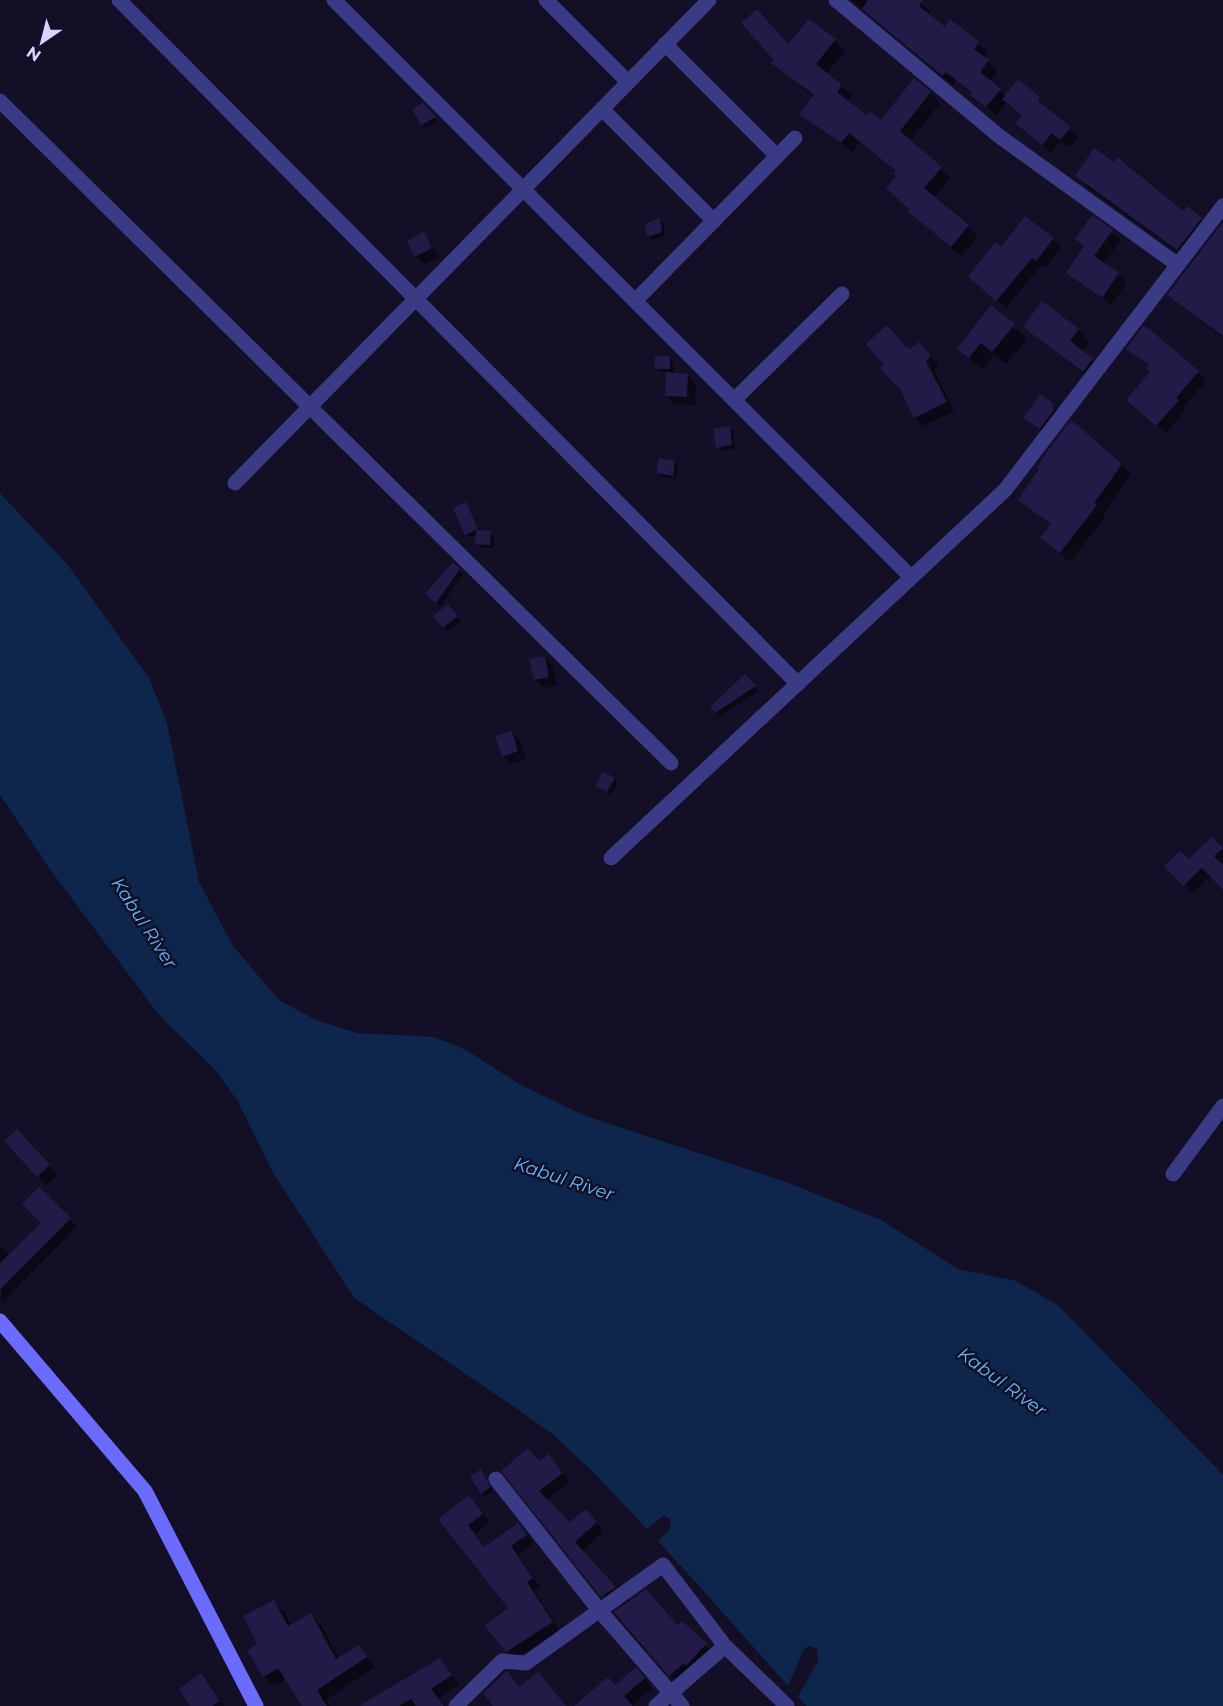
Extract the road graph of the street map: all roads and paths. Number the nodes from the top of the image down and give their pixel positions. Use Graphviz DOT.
graph roads {
  1 [pos="119,0"];
  2 [pos="334,0"];
  3 [pos="546,0"];
  4 [pos="709,0"];
  5 [pos="836,0"];
  6 [pos="666,44"];
  7 [pos="628,82"];
  8 [pos="0,101"];
  9 [pos="602,109"];
  10 [pos="795,138"];
  11 [pos="777,156"];
  12 [pos="523,189"];
  13 [pos="1223,206"];
  14 [pos="714,220"];
  15 [pos="1178,265"];
  16 [pos="842,294"];
  17 [pos="416,298"];
  18 [pos="635,301"];
  19 [pos="734,400"];
  20 [pos="310,407"];
  21 [pos="235,483"];
  22 [pos="911,577"];
  23 [pos="798,684"];
  24 [pos="670,763"];
  25 [pos="611,858"];
  26 [pos="1223,1106"];
  27 [pos="1173,1174"];
  28 [pos="0,1321"];
  29 [pos="495,1479"];
  30 [pos="599,1610"];
  31 [pos="725,1646"];
  32 [pos="670,1693"];
  33 [pos="256,1706"];
  34 [pos="456,1706"];
  35 [pos="656,1706"];
  36 [pos="682,1706"];
  37 [pos="787,1706"];
  1 -- 17 [label="street"];
  2 -- 12 [label="street"];
  3 -- 7 [label="street"];
  4 -- 6 [label="street"];
  5 -- 15 [label="street"];
  6 -- 7 [label="street"];
  6 -- 11 [label="street"];
  7 -- 9 [label="street"];
  8 -- 20 [label="street"];
  9 -- 12 [label="street"];
  9 -- 14 [label="street"];
  10 -- 11 [label="street"];
  11 -- 14 [label="street"];
  12 -- 17 [label="street"];
  12 -- 18 [label="street"];
  13 -- 15 [label="street"];
  14 -- 18 [label="street"];
  15 -- 22 [label="street"];
  16 -- 19 [label="street"];
  17 -- 20 [label="street"];
  17 -- 23 [label="street"];
  18 -- 19 [label="street"];
  19 -- 22 [label="street"];
  20 -- 21 [label="street"];
  20 -- 24 [label="street"];
  22 -- 23 [label="street"];
  23 -- 25 [label="street"];
  26 -- 27 [label="street"];
  28 -- 33 [label="street"];
  29 -- 30 [label="street"];
  30 -- 31 [label="street"];
  30 -- 32 [label="street"];
  30 -- 34 [label="street"];
  31 -- 32 [label="street"];
  31 -- 37 [label="street"];
  32 -- 35 [label="street"];
  32 -- 36 [label="street"];
}
